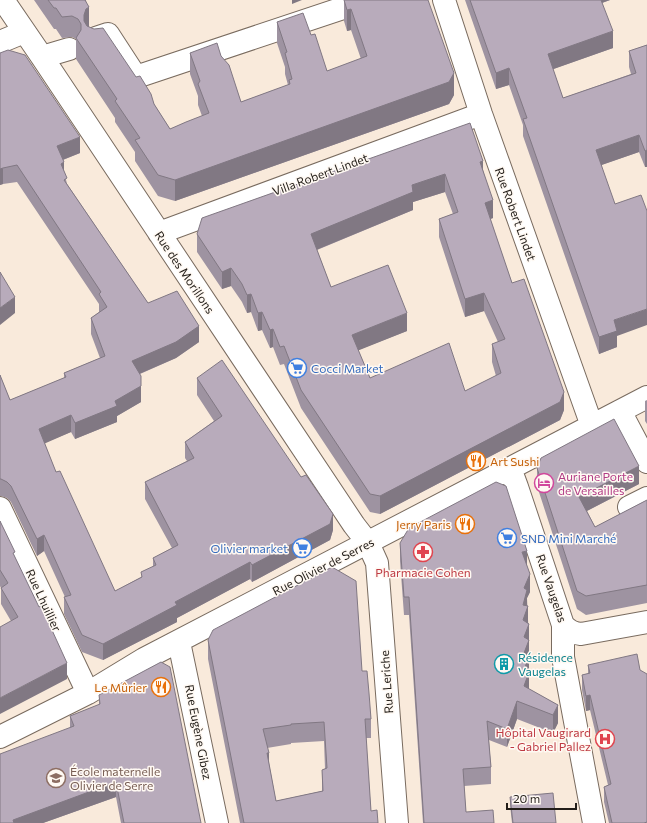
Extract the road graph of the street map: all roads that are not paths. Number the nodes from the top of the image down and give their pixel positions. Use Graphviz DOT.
graph roads {
  1 [pos="3,0"];
  2 [pos="367,0"];
  3 [pos="444,0"];
  4 [pos="24,32"];
  5 [pos="96,38"];
  6 [pos="0,42"];
  7 [pos="69,48"];
  8 [pos="42,57"];
  9 [pos="481,114"];
  10 [pos="159,233"];
  11 [pos="647,397"];
  12 [pos="620,411"];
  13 [pos="592,426"];
  14 [pos="647,462"];
  15 [pos="510,468"];
  16 [pos="0,508"];
  17 [pos="368,543"];
  18 [pos="647,622"];
  19 [pos="563,625"];
  20 [pos="180,642"];
  21 [pos="88,693"];
  22 [pos="0,737"];
  23 [pos="217,823"];
  24 [pos="397,823"];
  25 [pos="594,823"];
  1 -- 4 [label="street, Rue des Morillons"];
  2 -- 5 [label="street"];
  3 -- 9 [label="street, Rue Robert Lindet"];
  4 -- 6 [label="street"];
  4 -- 8 [label="street, Rue des Morillons"];
  7 -- 8 [label="street"];
  8 -- 10 [label="street, Rue des Morillons"];
  9 -- 10 [label="street, Villa Robert Lindet"];
  9 -- 13 [label="street, Rue Robert Lindet"];
  10 -- 17 [label="street, Rue des Morillons"];
  11 -- 12 [label="street, Rue Olivier de Serres"];
  12 -- 13 [label="street, Rue Olivier de Serres"];
  12 -- 14 [label="street"];
  13 -- 15 [label="street, Rue Olivier de Serres"];
  15 -- 17 [label="street, Rue Olivier de Serres"];
  15 -- 19 [label="street, Rue Vaugelas"];
  16 -- 21 [label="street, Rue Lhuillier"];
  17 -- 20 [label="street, Rue Olivier de Serres"];
  17 -- 24 [label="street, Rue Leriche"];
  18 -- 19 [label="street, Rue Vaugelas"];
  19 -- 25 [label="street"];
  20 -- 21 [label="street, Rue Olivier de Serres"];
  20 -- 23 [label="street, Rue Eugène Gibez"];
  21 -- 22 [label="street, Rue Olivier de Serres"];
}
